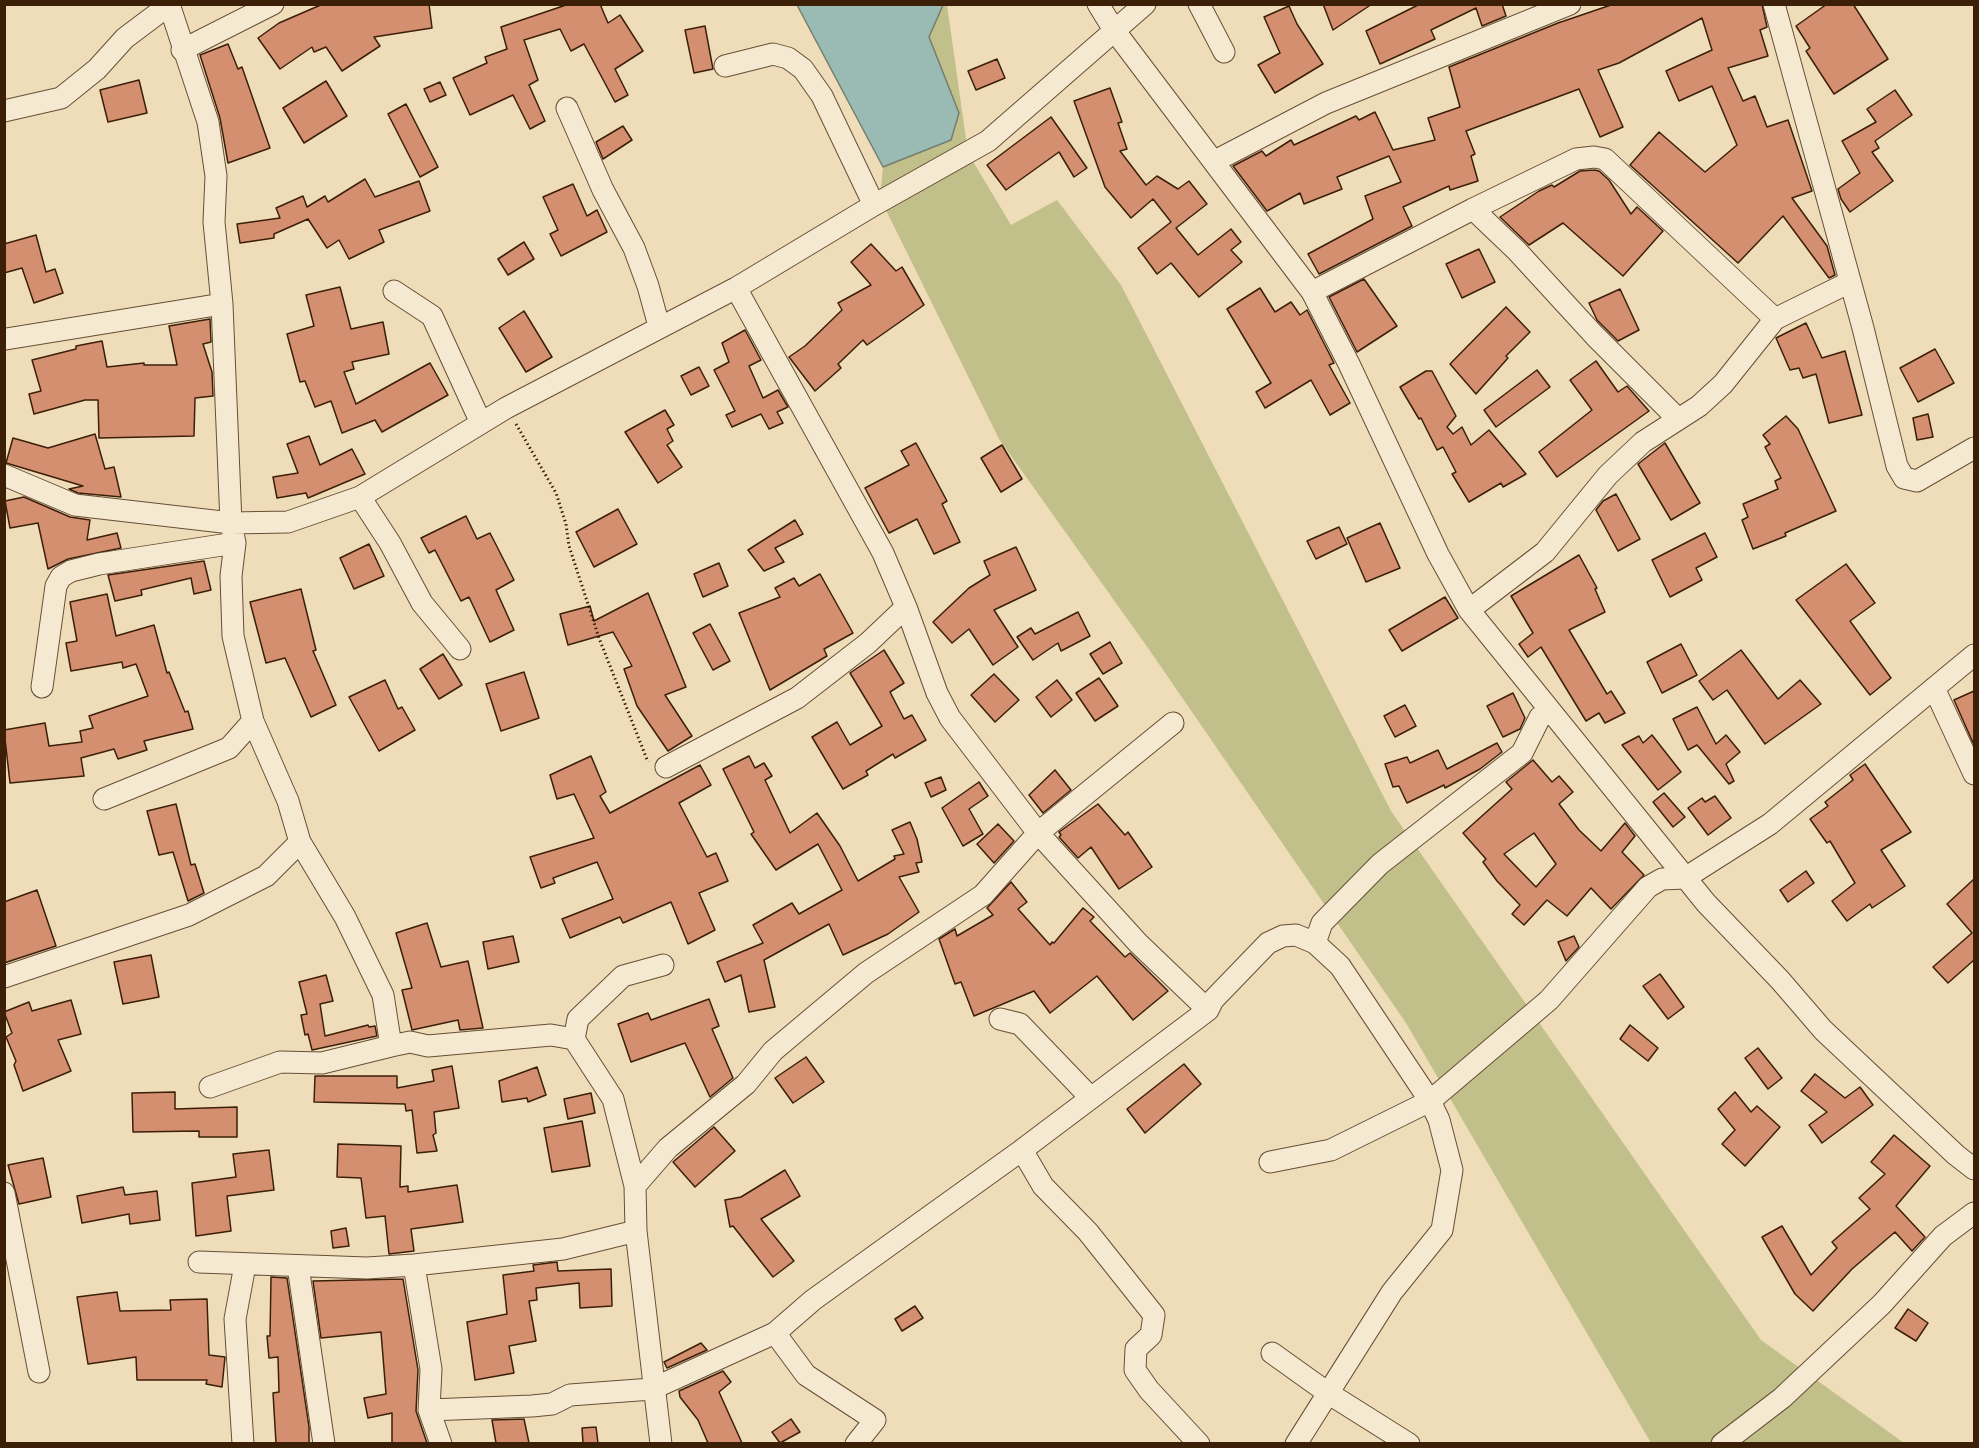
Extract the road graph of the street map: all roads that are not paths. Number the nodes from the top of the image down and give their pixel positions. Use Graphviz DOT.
graph roads {
  1 [pos="273,4"];
  2 [pos="1098,4"];
  3 [pos="1145,4"];
  4 [pos="1199,4"];
  5 [pos="1570,4"];
  6 [pos="1774,4"];
  7 [pos="169,5"];
  8 [pos="1114,30"];
  9 [pos="182,50"];
  10 [pos="1224,52"];
  11 [pos="725,66"];
  12 [pos="567,108"];
  13 [pos="4,111"];
  14 [pos="1215,161"];
  15 [pos="874,204"];
  16 [pos="1473,209"];
  17 [pos="1850,282"];
  18 [pos="736,288"];
  19 [pos="394,291"];
  20 [pos="1312,292"];
  21 [pos="222,304"];
  22 [pos="1775,319"];
  23 [pos="659,326"];
  24 [pos="6,339"];
  25 [pos="1677,418"];
  26 [pos="482,423"];
  27 [pos="1974,448"];
  28 [pos="4,475"];
  29 [pos="360,496"];
  30 [pos="233,533"];
  31 [pos="906,607"];
  32 [pos="1469,610"];
  33 [pos="459,650"];
  34 [pos="1974,655"];
  35 [pos="42,687"];
  36 [pos="1934,688"];
  37 [pos="1550,712"];
  38 [pos="253,721"];
  39 [pos="1173,723"];
  40 [pos="666,767"];
  41 [pos="1974,774"];
  42 [pos="104,800"];
  43 [pos="1038,833"];
  44 [pos="300,842"];
  45 [pos="1684,878"];
  46 [pos="1315,943"];
  47 [pos="663,965"];
  48 [pos="4,977"];
  49 [pos="1208,1011"];
  50 [pos="1000,1019"];
  51 [pos="574,1039"];
  52 [pos="392,1046"];
  53 [pos="210,1087"];
  54 [pos="1090,1097"];
  55 [pos="1430,1101"];
  56 [pos="1022,1150"];
  57 [pos="1270,1162"];
  58 [pos="1974,1169"];
  59 [pos="635,1186"];
  60 [pos="4,1193"];
  61 [pos="1974,1213"];
  62 [pos="636,1232"];
  63 [pos="200,1262"];
  64 [pos="245,1265"];
  65 [pos="414,1265"];
  66 [pos="298,1266"];
  67 [pos="775,1334"];
  68 [pos="1272,1353"];
  69 [pos="39,1372"];
  70 [pos="652,1389"];
  71 [pos="1328,1393"];
  72 [pos="429,1410"];
  73 [pos="243,1443"];
  74 [pos="324,1443"];
  75 [pos="441,1443"];
  76 [pos="661,1443"];
  77 [pos="856,1443"];
  78 [pos="1199,1443"];
  79 [pos="1296,1443"];
  80 [pos="1409,1443"];
  81 [pos="1722,1443"];
  1 -- 9 [label="street"];
  2 -- 8 [label="street"];
  3 -- 8 [label="street"];
  4 -- 10 [label="street"];
  5 -- 14 [label="street"];
  6 -- 17 [label="street"];
  7 -- 9 [label="street"];
  7 -- 13 [label="street"];
  8 -- 14 [label="street"];
  8 -- 15 [label="street"];
  9 -- 21 [label="street"];
  11 -- 15 [label="street"];
  12 -- 23 [label="street"];
  14 -- 20 [label="street"];
  15 -- 18 [label="street"];
  16 -- 20 [label="street"];
  16 -- 22 [label="street"];
  16 -- 25 [label="street"];
  17 -- 22 [label="street"];
  17 -- 27 [label="street"];
  18 -- 23 [label="street"];
  18 -- 31 [label="street"];
  19 -- 26 [label="street"];
  20 -- 32 [label="street"];
  21 -- 24 [label="street"];
  21 -- 30 [label="street"];
  22 -- 25 [label="street"];
  23 -- 26 [label="street"];
  25 -- 32 [label="street"];
  26 -- 29 [label="street"];
  28 -- 30 [label="street"];
  29 -- 30 [label="street"];
  29 -- 33 [label="street"];
  30 -- 35 [label="street"];
  30 -- 38 [label="street"];
  31 -- 40 [label="street"];
  31 -- 43 [label="street"];
  32 -- 37 [label="street"];
  34 -- 36 [label="street"];
  36 -- 41 [label="street"];
  36 -- 45 [label="street"];
  37 -- 45 [label="street"];
  37 -- 46 [label="street"];
  38 -- 42 [label="street"];
  38 -- 44 [label="street"];
  39 -- 43 [label="street"];
  43 -- 49 [label="street"];
  43 -- 59 [label="street"];
  44 -- 48 [label="street"];
  44 -- 52 [label="street"];
  45 -- 55 [label="street"];
  45 -- 58 [label="street"];
  46 -- 49 [label="street"];
  46 -- 55 [label="street"];
  47 -- 51 [label="street"];
  49 -- 54 [label="street"];
  50 -- 54 [label="street"];
  51 -- 52 [label="street"];
  51 -- 59 [label="street"];
  52 -- 53 [label="street"];
  54 -- 56 [label="street"];
  55 -- 57 [label="street"];
  55 -- 71 [label="street"];
  56 -- 67 [label="street"];
  56 -- 78 [label="street"];
  59 -- 62 [label="street"];
  60 -- 69 [label="street"];
  61 -- 81 [label="street"];
  62 -- 65 [label="street"];
  62 -- 70 [label="street"];
  63 -- 64 [label="street"];
  64 -- 66 [label="street"];
  64 -- 73 [label="street"];
  65 -- 66 [label="street"];
  65 -- 72 [label="street"];
  66 -- 74 [label="street"];
  67 -- 70 [label="street"];
  67 -- 77 [label="street"];
  68 -- 71 [label="street"];
  70 -- 72 [label="street"];
  70 -- 76 [label="street"];
  71 -- 79 [label="street"];
  71 -- 80 [label="street"];
  72 -- 75 [label="street"];
}
